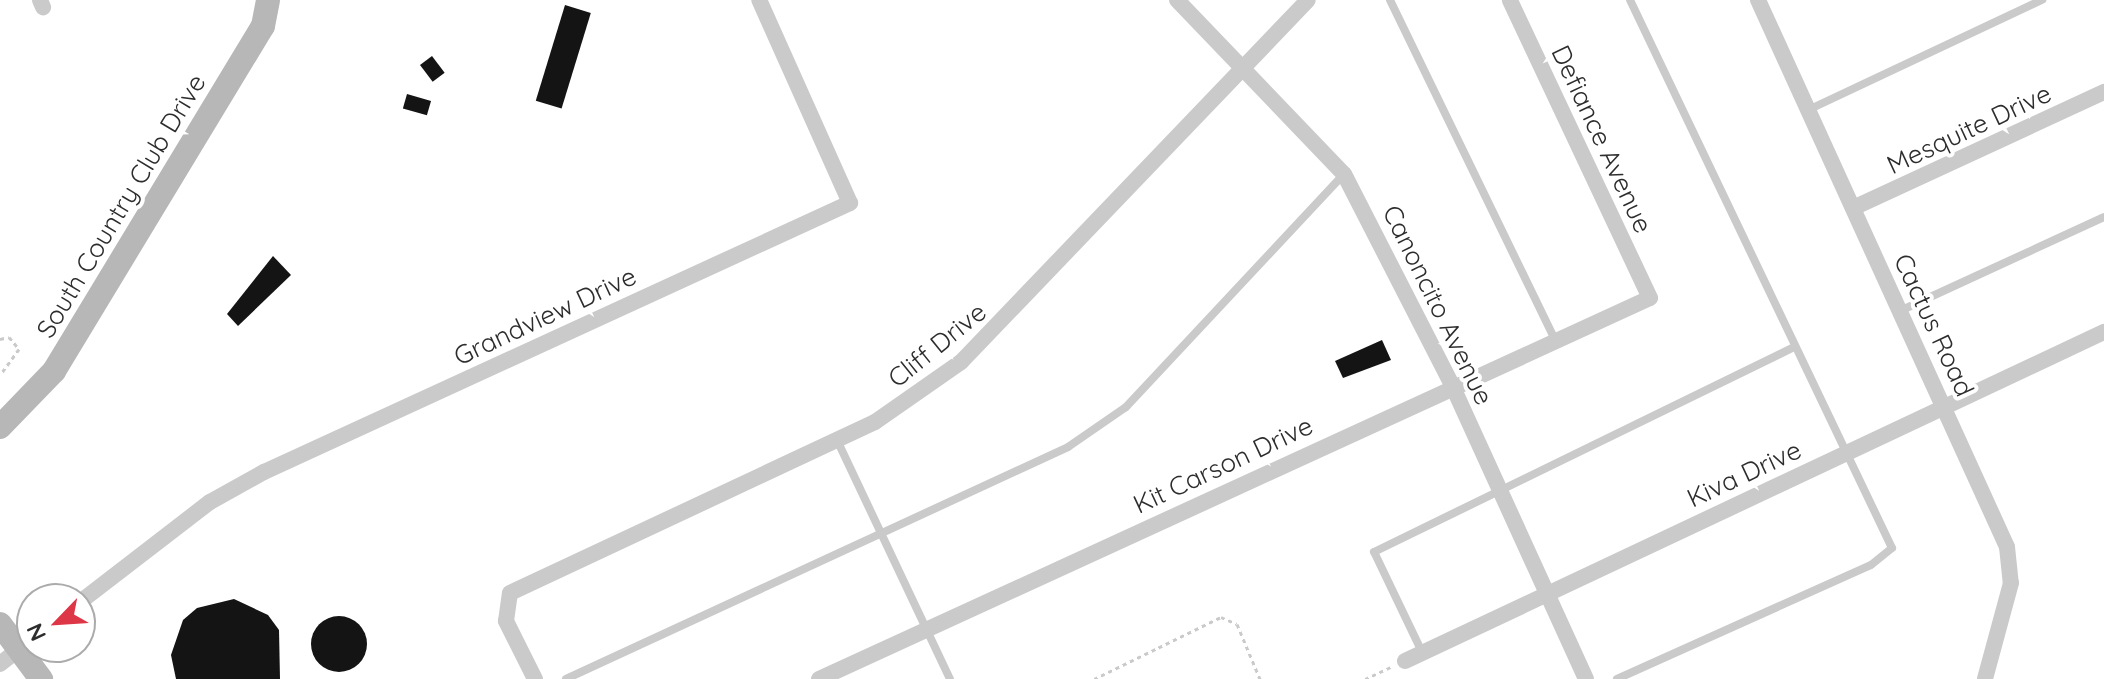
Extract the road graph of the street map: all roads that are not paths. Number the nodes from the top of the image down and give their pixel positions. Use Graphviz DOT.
graph roads {
  1 [pos="268,0"];
  2 [pos="759,0"];
  3 [pos="1177,0"];
  4 [pos="1308,0"];
  5 [pos="1390,0"];
  6 [pos="1510,0"];
  7 [pos="1630,0"];
  8 [pos="2042,0"];
  9 [pos="1762,1"];
  10 [pos="1244,67"];
  11 [pos="2104,92"];
  12 [pos="1808,110"];
  13 [pos="1344,174"];
  14 [pos="1853,208"];
  15 [pos="2104,217"];
  16 [pos="1650,298"];
  17 [pos="1902,310"];
  18 [pos="2104,332"];
  19 [pos="1554,337"];
  20 [pos="1793,348"];
  21 [pos="1452,385"];
  22 [pos="1945,406"];
  23 [pos="0,427"];
  24 [pos="837,440"];
  25 [pos="1843,454"];
  26 [pos="1498,491"];
  27 [pos="881,532"];
  28 [pos="96,590"];
  29 [pos="1546,593"];
  30 [pos="0,624"];
  31 [pos="927,629"];
  32 [pos="16,649"];
  33 [pos="1422,652"];
  34 [pos="1405,661"];
  35 [pos="27,663"];
  36 [pos="41,679"];
  37 [pos="535,679"];
  38 [pos="566,679"];
  39 [pos="819,679"];
  40 [pos="950,679"];
  41 [pos="1586,679"];
  42 [pos="1617,679"];
  43 [pos="1985,679"];
  1 -- 23 [label="main road, South Country Club Drive"];
  2 -- 28 [label="street, Grandview Drive"];
  3 -- 10 [label="street, Canoncito Avenue"];
  4 -- 10 [label="street, Cliff Drive"];
  5 -- 19 [label="lane"];
  6 -- 16 [label="street, Defiance Avenue"];
  7 -- 20 [label="lane"];
  8 -- 12 [label="lane"];
  9 -- 12 [label="street, Cactus Road"];
  10 -- 13 [label="street, Canoncito Avenue"];
  10 -- 24 [label="street, Cliff Drive"];
  11 -- 14 [label="street, Mesquite Drive"];
  12 -- 14 [label="street, Cactus Road"];
  13 -- 21 [label="street, Canoncito Avenue"];
  13 -- 27 [label="lane"];
  14 -- 17 [label="street, Cactus Road"];
  15 -- 17 [label="lane"];
  16 -- 19 [label="street, Kit Carson Drive"];
  17 -- 22 [label="street, Cactus Road"];
  18 -- 22 [label="street, Kiva Drive"];
  19 -- 21 [label="street, Kit Carson Drive"];
  20 -- 25 [label="lane"];
  20 -- 26 [label="lane"];
  21 -- 26 [label="street, Canoncito Avenue"];
  21 -- 31 [label="street, Kit Carson Drive"];
  22 -- 25 [label="street, Kiva Drive"];
  22 -- 43 [label="street, Cactus Road"];
  24 -- 27 [label="lane"];
  24 -- 37 [label="street, Cliff Drive"];
  25 -- 29 [label="street, Kiva Drive"];
  25 -- 42 [label="lane"];
  26 -- 29 [label="street, Canoncito Avenue"];
  26 -- 33 [label="lane"];
  27 -- 31 [label="lane"];
  27 -- 38 [label="lane"];
  29 -- 33 [label="street, Kiva Drive"];
  29 -- 41 [label="street, Canoncito Avenue"];
  30 -- 32 [label="main road"];
  31 -- 39 [label="street, Kit Carson Drive"];
  31 -- 40 [label="lane"];
  33 -- 34 [label="street, Kiva Drive"];
  35 -- 36 [label="main road"];
}
